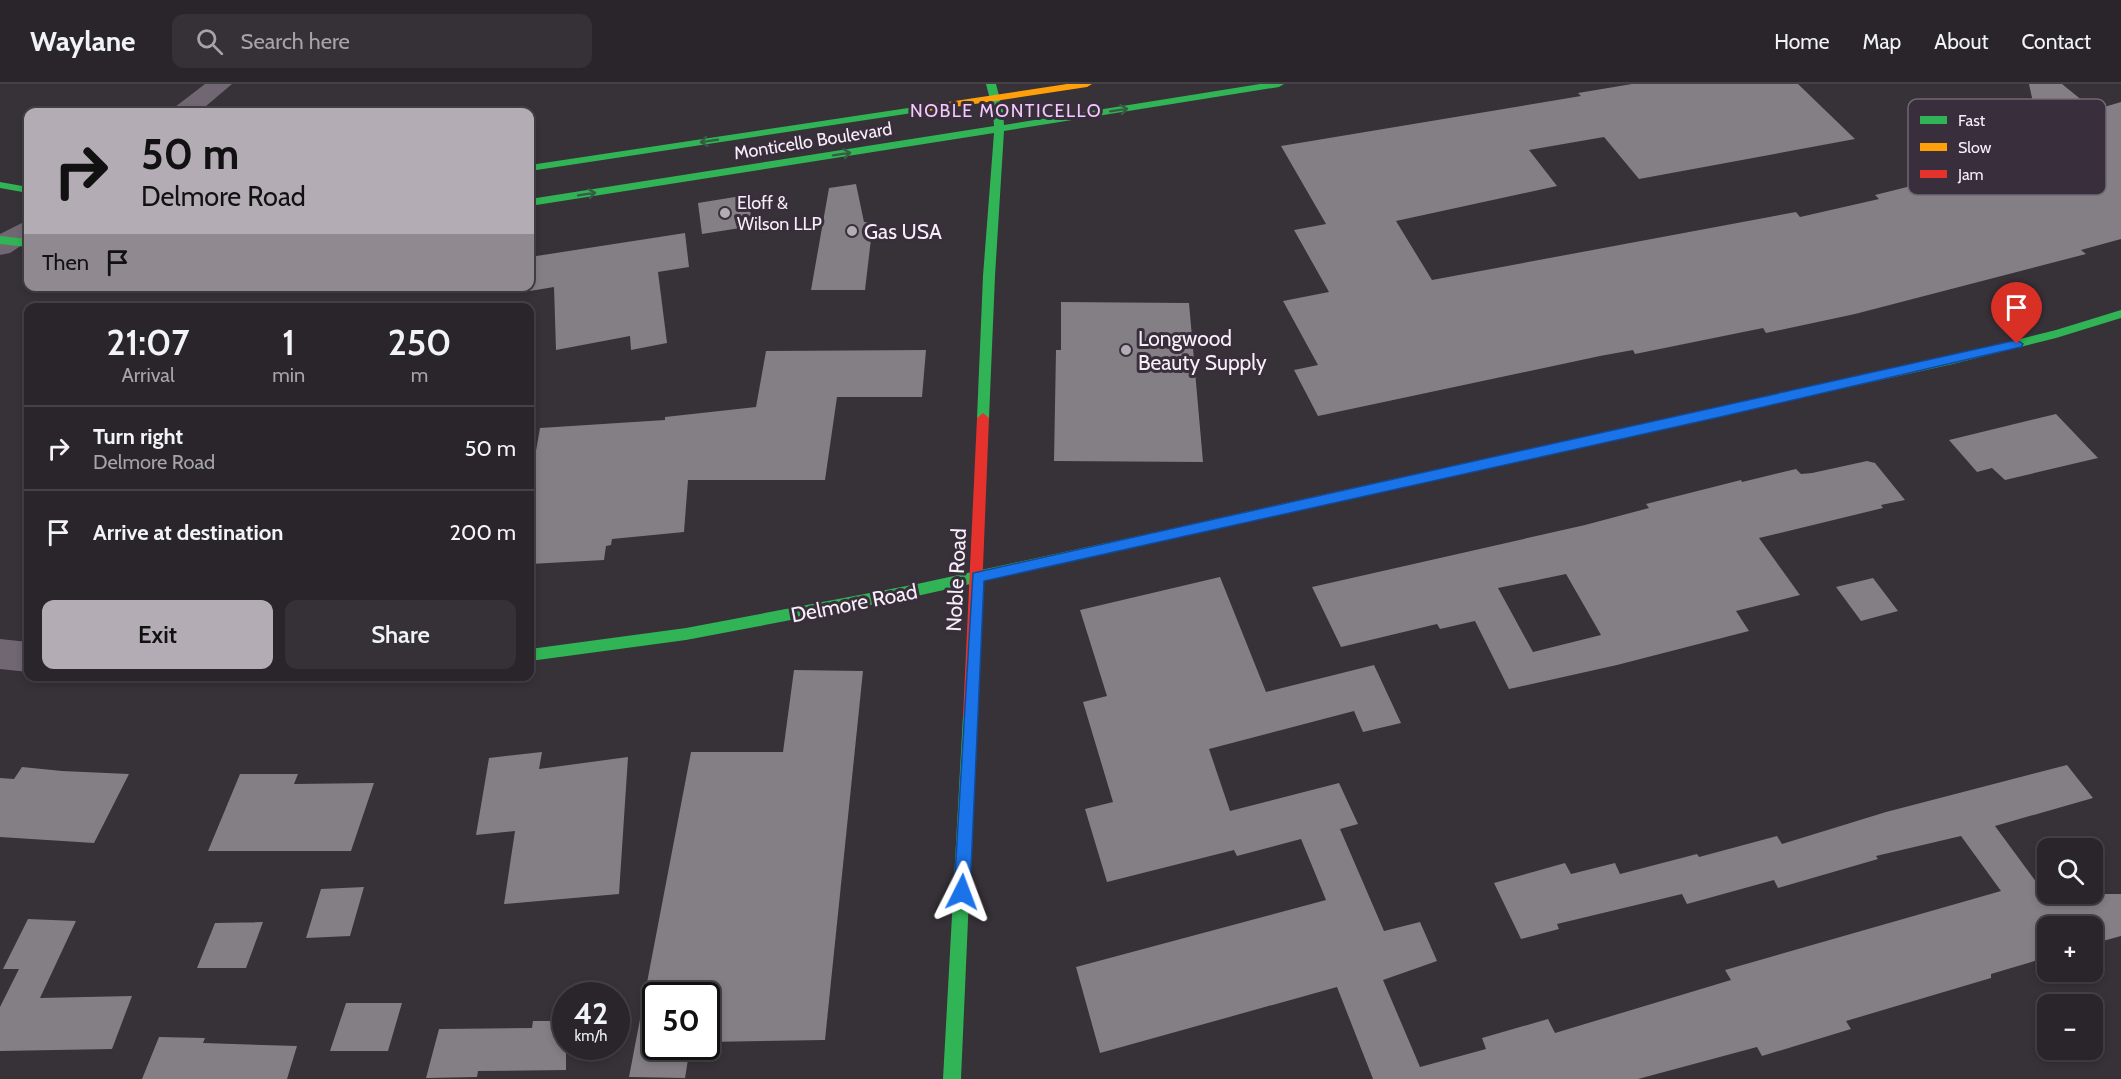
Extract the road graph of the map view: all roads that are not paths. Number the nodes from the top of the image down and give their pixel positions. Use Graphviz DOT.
graph roads {
  1 [pos="220,84"];
  2 [pos="1087,84"];
  3 [pos="1279,84"];
  4 [pos="993,91"];
  5 [pos="189,108"];
  6 [pos="999,129"];
  7 [pos="798,144"];
  8 [pos="534,168"];
  9 [pos="0,185"];
  10 [pos="24,189"];
  11 [pos="534,202"];
  12 [pos="2121,314"];
  13 [pos="977,577"];
  14 [pos="0,654"];
  15 [pos="534,654"];
  16 [pos="24,657"];
  17 [pos="952,1079"];
  1 -- 5 [label="street"];
  2 -- 4 [label="main road, Monticello Boulevard"];
  6 -- 3 [label="main road, Monticello Boulevard, one-way"];
  4 -- 6 [label="main road, Noble Road"];
  4 -- 7 [label="main road, Monticello Boulevard"];
  7 -- 6 [label="main road, Monticello Boulevard, one-way"];
  6 -- 13 [label="main road, Noble Road"];
  7 -- 8 [label="main road, Monticello Boulevard, one-way"];
  11 -- 7 [label="main road, Monticello Boulevard, one-way"];
  9 -- 10 [label="main road"];
  12 -- 13 [label="main road, Delmore Road"];
  13 -- 15 [label="main road, Delmore Road"];
  13 -- 17 [label="main road, Noble Road"];
  14 -- 16 [label="street"];
}
